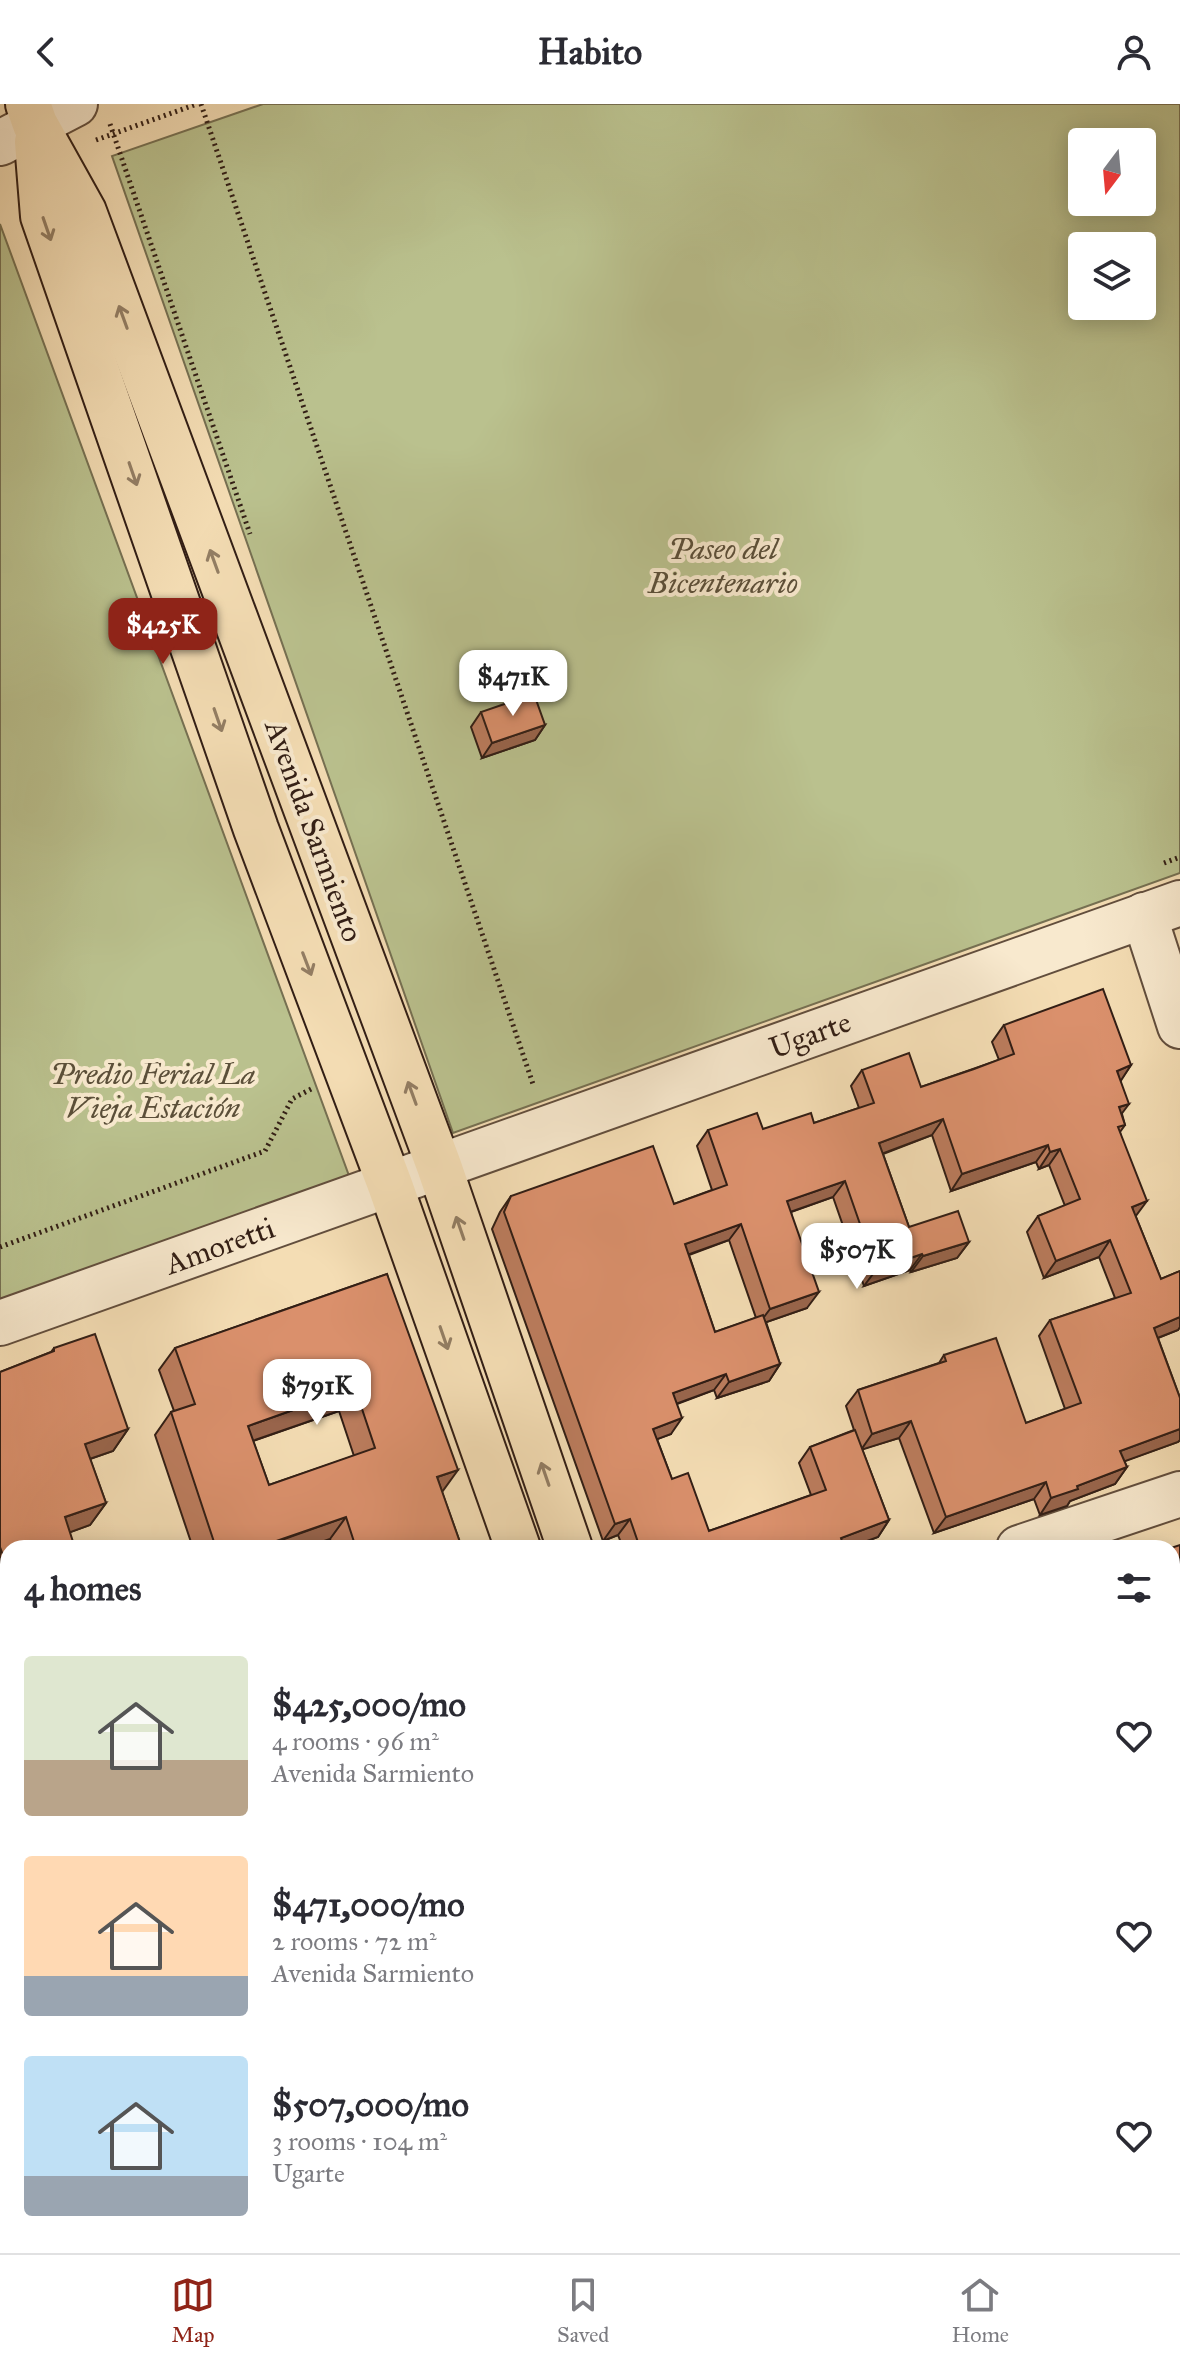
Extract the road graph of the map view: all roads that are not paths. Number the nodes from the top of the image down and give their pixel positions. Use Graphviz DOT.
graph roads {
  1 [pos="75,104"];
  2 [pos="29,133"];
  3 [pos="1162,909"];
  4 [pos="1180,1026"];
  5 [pos="439,1166"];
  6 [pos="390,1185"];
  7 [pos="0,1323"];
  8 [pos="1180,1494"];
  9 [pos="515,1540"];
  10 [pos="567,1540"];
  11 [pos="1043,1540"];
  1 -- 2 [label="street"];
  5 -- 2 [label="main road, Avenida Sarmiento, one-way"];
  2 -- 6 [label="main road, Avenida Sarmiento, one-way"];
  3 -- 4 [label="street"];
  3 -- 5 [label="street, Ugarte"];
  5 -- 6 [label="street, Amoretti"];
  10 -- 5 [label="main road, Avenida Sarmiento, one-way"];
  6 -- 7 [label="street, Amoretti"];
  6 -- 9 [label="main road, Avenida Sarmiento, one-way"];
  8 -- 11 [label="street"];
}
